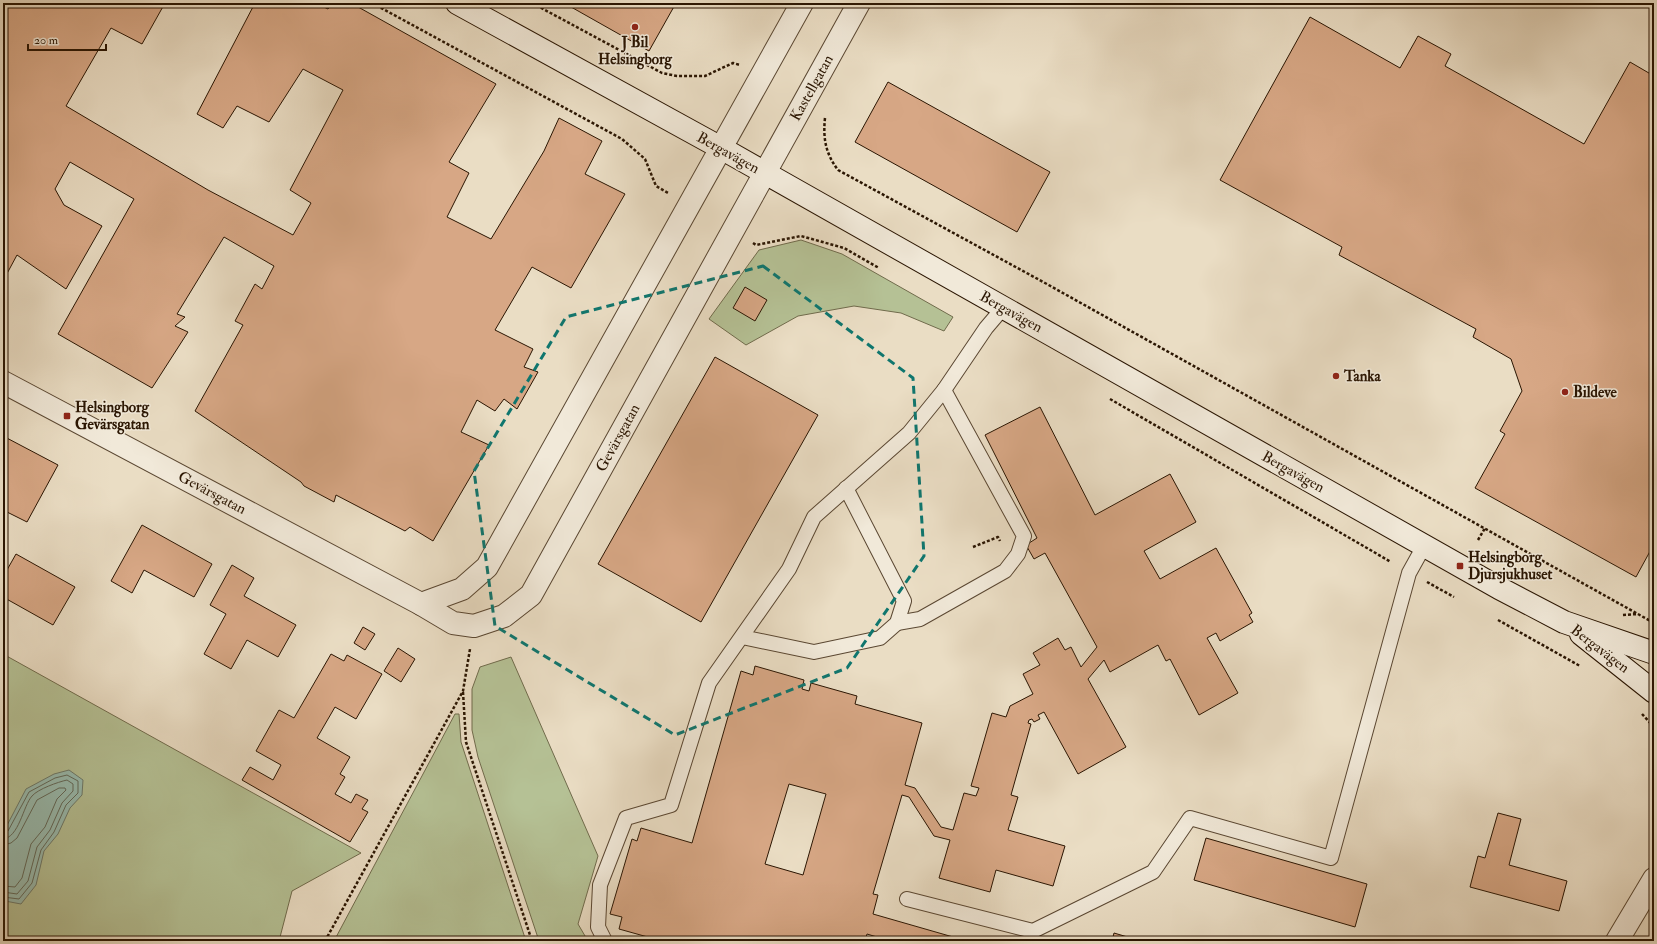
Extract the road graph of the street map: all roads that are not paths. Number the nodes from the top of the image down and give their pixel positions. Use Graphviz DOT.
graph roads {
  1 [pos="457,3"];
  2 [pos="802,3"];
  3 [pos="859,3"];
  4 [pos="721,148"];
  5 [pos="765,173"];
  6 [pos="1003,308"];
  7 [pos="3,382"];
  8 [pos="944,390"];
  9 [pos="846,488"];
  10 [pos="1424,546"];
  11 [pos="422,604"];
  12 [pos="1564,622"];
  13 [pos="896,623"];
  14 [pos="742,637"];
  15 [pos="1654,653"];
  16 [pos="1654,692"];
  17 [pos="1651,889"];
  18 [pos="907,899"];
  19 [pos="1032,936"];
  20 [pos="605,941"];
  21 [pos="1617,941"];
  1 -- 4 [label="street, Bergavägen"];
  2 -- 4 [label="street"];
  3 -- 5 [label="street, Kastellgatan"];
  4 -- 5 [label="street, Bergavägen"];
  4 -- 11 [label="street"];
  5 -- 6 [label="street, Bergavägen"];
  5 -- 11 [label="street, Gevärsgatan"];
  6 -- 8 [label="lane"];
  6 -- 10 [label="street, Bergavägen"];
  7 -- 11 [label="street, Gevärsgatan"];
  8 -- 9 [label="lane"];
  8 -- 13 [label="lane"];
  9 -- 13 [label="lane"];
  9 -- 14 [label="lane"];
  10 -- 12 [label="street, Bergavägen"];
  10 -- 19 [label="lane"];
  12 -- 15 [label="street, Bergavägen"];
  12 -- 16 [label="street, Bergavägen"];
  13 -- 14 [label="lane"];
  14 -- 20 [label="lane"];
  17 -- 21 [label="street"];
  18 -- 19 [label="lane"];
}
